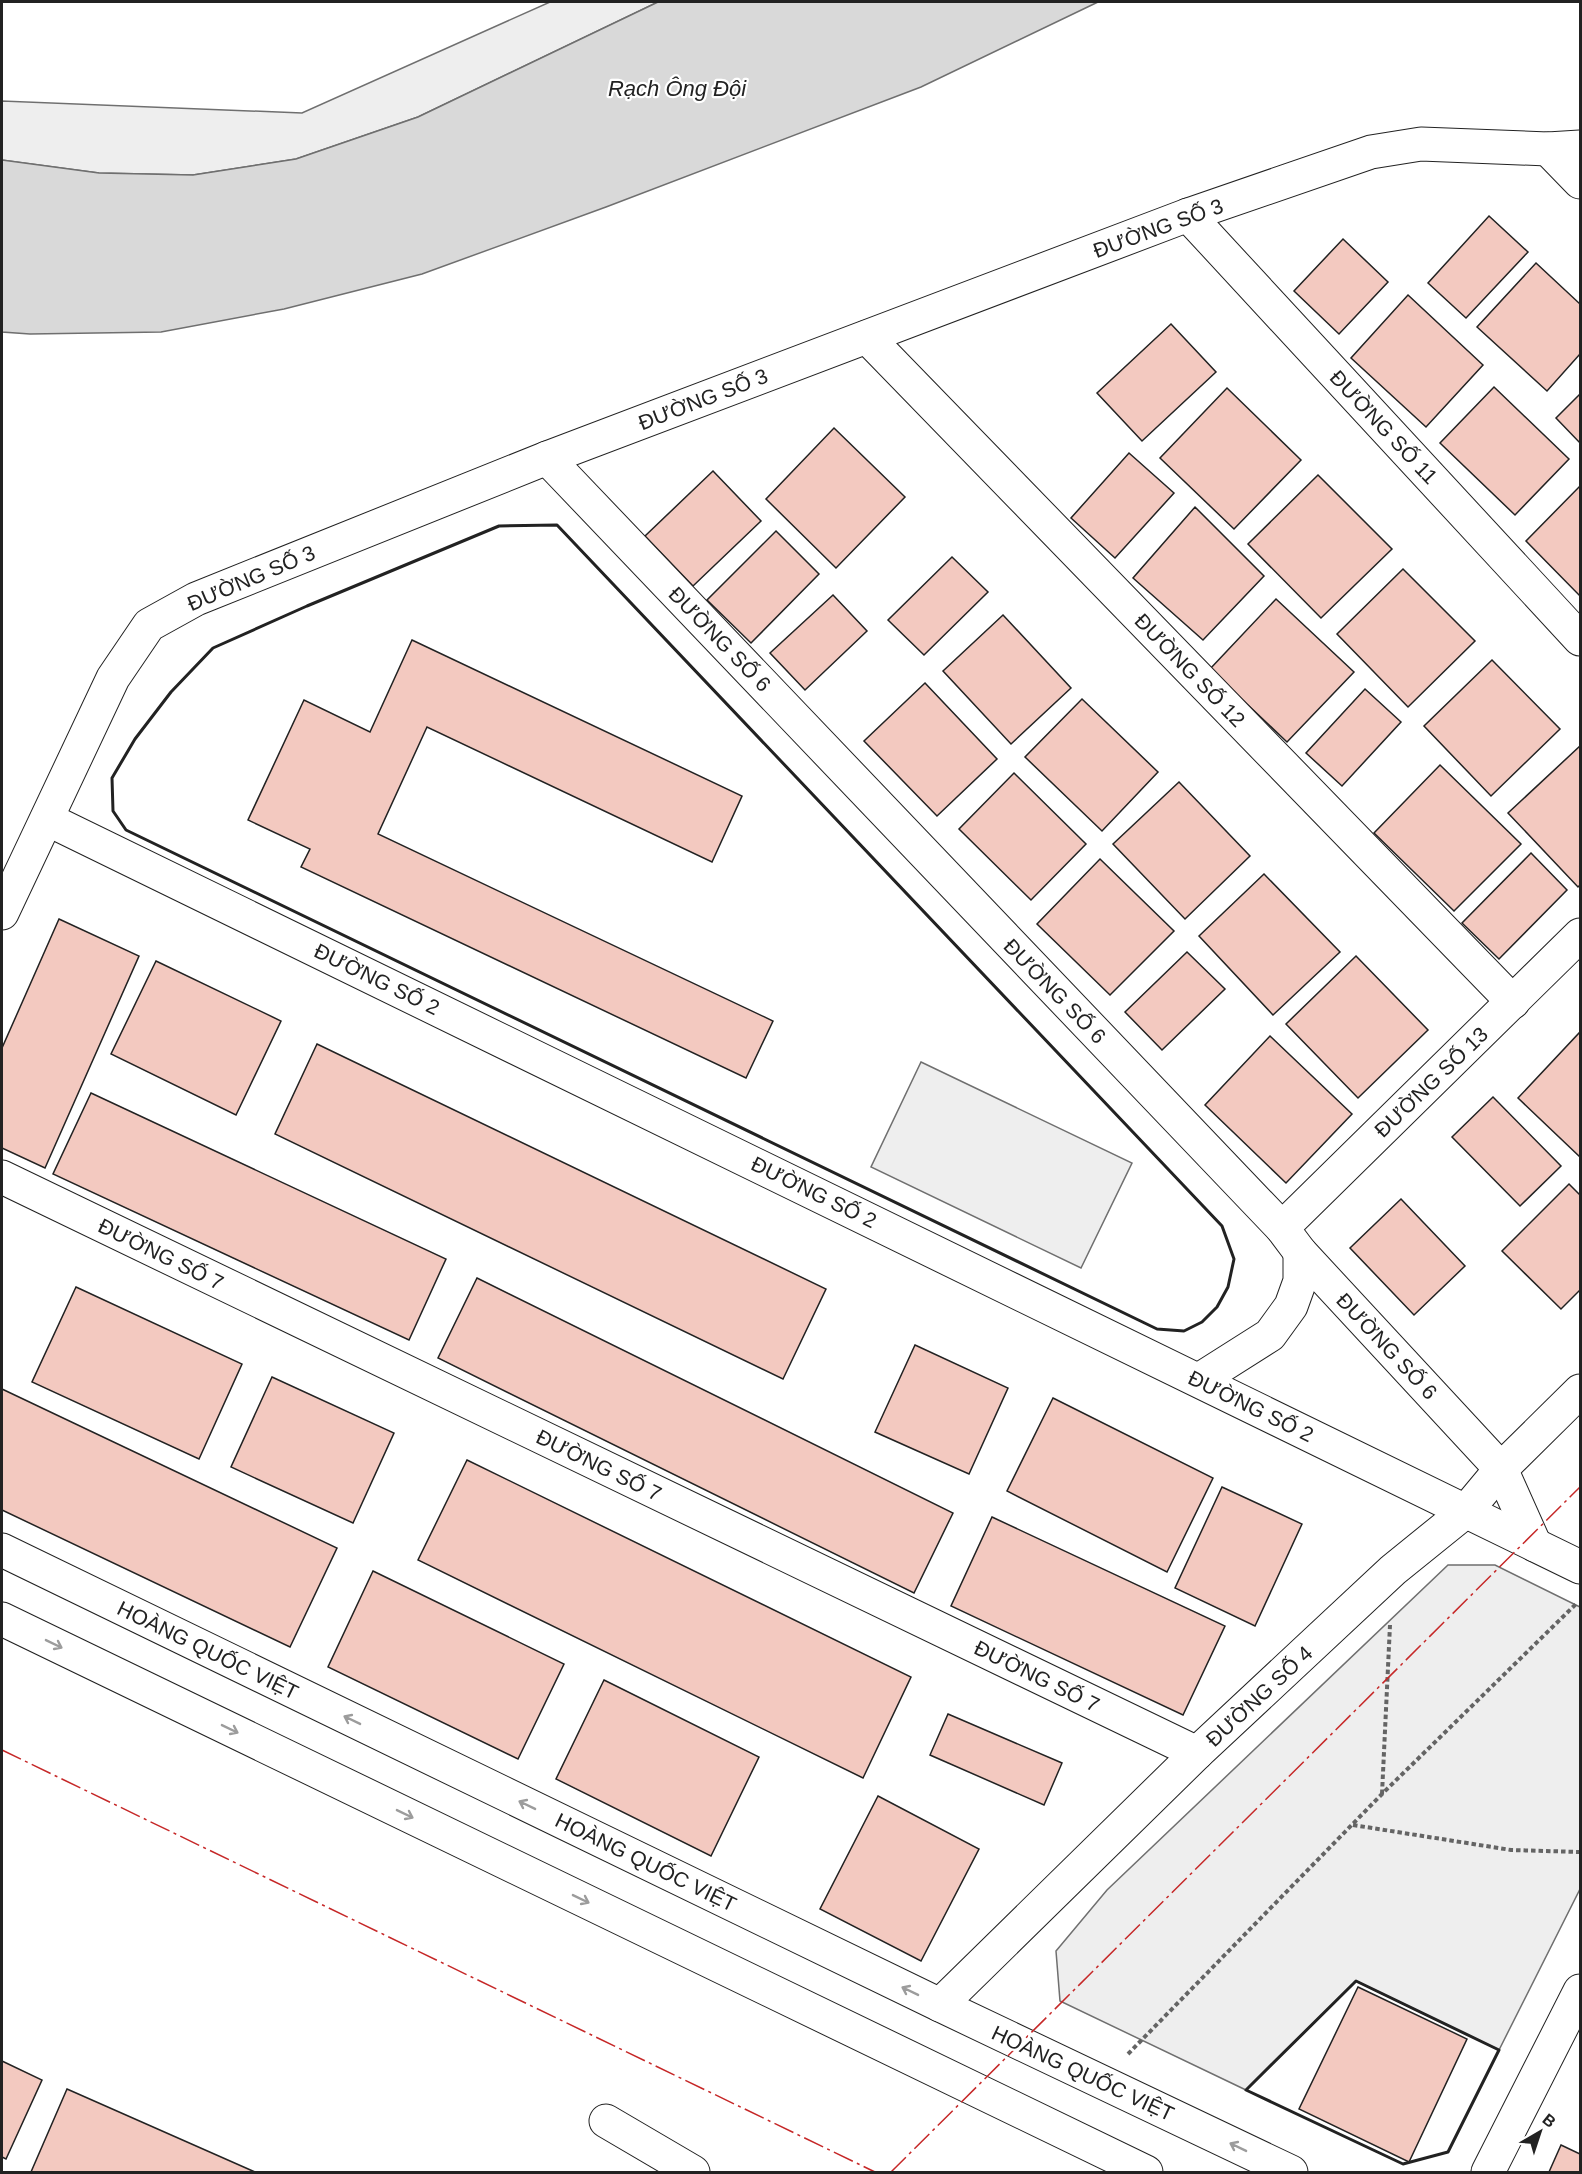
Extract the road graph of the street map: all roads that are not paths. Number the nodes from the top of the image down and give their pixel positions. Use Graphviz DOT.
graph roads {
  1 [pos="1581,147"];
  2 [pos="1548,149"];
  3 [pos="1581,182"];
  4 [pos="1188,215"];
  5 [pos="867,337"];
  6 [pos="547,458"];
  7 [pos="1581,639"];
  8 [pos="47,819"];
  9 [pos="2,913"];
  10 [pos="1581,936"];
  11 [pos="1512,1002"];
  12 [pos="2,1177"];
  13 [pos="1291,1240"];
  14 [pos="1199,1380"];
  15 [pos="1581,1391"];
  16 [pos="1501,1469"];
  17 [pos="1466,1510"];
  18 [pos="1535,1545"];
  19 [pos="2,1550"];
  20 [pos="1581,1567"];
  21 [pos="2,1619"];
  22 [pos="1197,1753"];
  23 [pos="1581,1991"];
  24 [pos="940,2005"];
  25 [pos="606,2121"];
  26 [pos="693,2172"];
  27 [pos="1146,2172"];
  28 [pos="1291,2172"];
  29 [pos="1488,2172"];
  1 -- 2 [label="street, ĐƯỜNG SỐ 3"];
  2 -- 3 [label="street"];
  2 -- 4 [label="street, ĐƯỜNG SỐ 3"];
  4 -- 5 [label="street, ĐƯỜNG SỐ 3"];
  4 -- 7 [label="street, ĐƯỜNG SỐ 11"];
  5 -- 6 [label="street, ĐƯỜNG SỐ 3"];
  5 -- 11 [label="street, ĐƯỜNG SỐ 12"];
  6 -- 8 [label="street, ĐƯỜNG SỐ 3"];
  6 -- 13 [label="street, ĐƯỜNG SỐ 6"];
  8 -- 9 [label="street, ĐƯỜNG SỐ 3"];
  8 -- 14 [label="street, ĐƯỜNG SỐ 2"];
  10 -- 11 [label="street, ĐƯỜNG SỐ 13"];
  11 -- 13 [label="street, ĐƯỜNG SỐ 13"];
  12 -- 22 [label="street, ĐƯỜNG SỐ 7"];
  13 -- 14 [label="street"];
  13 -- 16 [label="street, ĐƯỜNG SỐ 6"];
  14 -- 17 [label="street, ĐƯỜNG SỐ 2"];
  15 -- 16 [label="street, ĐƯỜNG SỐ 4"];
  16 -- 17 [label="street, ĐƯỜNG SỐ 4"];
  16 -- 18 [label="street, ĐƯỜNG SỐ 6"];
  17 -- 18 [label="street, ĐƯỜNG SỐ 2"];
  17 -- 22 [label="street, ĐƯỜNG SỐ 4"];
  18 -- 20 [label="street, ĐƯỜNG SỐ 2"];
  24 -- 19 [label="street, HOÀNG QUỐC VIỆT, one-way"];
  21 -- 27 [label="street, one-way"];
  22 -- 24 [label="street, ĐƯỜNG SỐ 4"];
  23 -- 29 [label="street"];
  28 -- 24 [label="street, HOÀNG QUỐC VIỆT, one-way"];
  25 -- 26 [label="street"];
}
